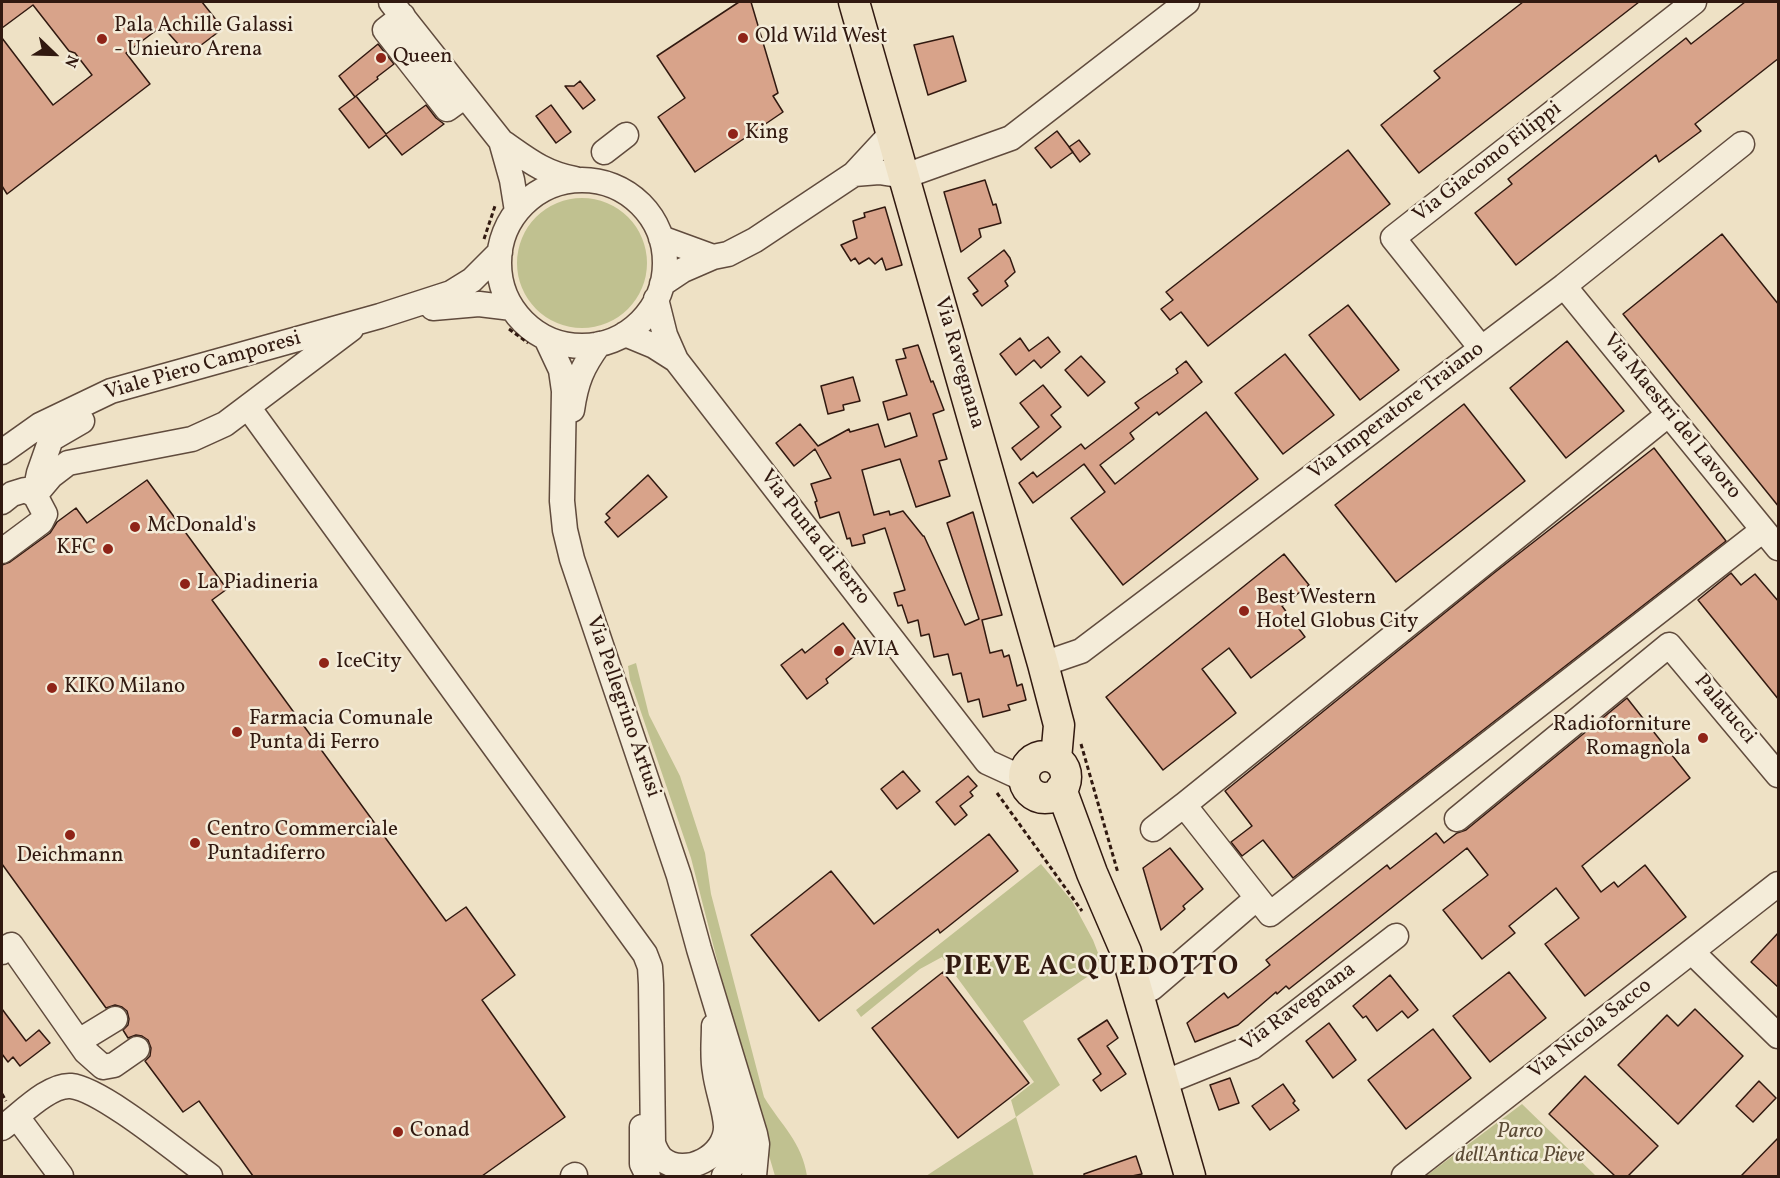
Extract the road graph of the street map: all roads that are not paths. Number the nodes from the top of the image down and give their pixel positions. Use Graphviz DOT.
graph roads {
  1 [pos="854,2"];
  2 [pos="1187,2"];
  3 [pos="1694,2"];
  4 [pos="397,9"];
  5 [pos="892,133"];
  6 [pos="626,135"];
  7 [pos="501,141"];
  8 [pos="1742,144"];
  9 [pos="604,152"];
  10 [pos="854,174"];
  11 [pos="905,176"];
  12 [pos="577,180"];
  13 [pos="506,208"];
  14 [pos="661,238"];
  15 [pos="491,248"];
  16 [pos="713,257"];
  17 [pos="1564,286"];
  18 [pos="659,292"];
  19 [pos="506,317"];
  20 [pos="371,318"];
  21 [pos="625,334"];
  22 [pos="538,341"];
  23 [pos="599,344"];
  24 [pos="1481,348"];
  25 [pos="676,360"];
  26 [pos="111,391"];
  27 [pos="248,407"];
  28 [pos="1669,414"];
  29 [pos="2,452"];
  30 [pos="563,463"];
  31 [pos="35,495"];
  32 [pos="2,502"];
  33 [pos="1763,530"];
  34 [pos="1779,549"];
  35 [pos="2,551"];
  36 [pos="1043,664"];
  37 [pos="1039,765"];
  38 [pos="1779,775"];
  39 [pos="1184,805"];
  40 [pos="1457,819"];
  41 [pos="1153,829"];
  42 [pos="1779,884"];
  43 [pos="1257,898"];
  44 [pos="1396,936"];
  45 [pos="699,949"];
  46 [pos="2,952"];
  47 [pos="1692,952"];
  48 [pos="1138,994"];
  49 [pos="650,1014"];
  50 [pos="115,1019"];
  51 [pos="714,1026"];
  52 [pos="1779,1036"];
  53 [pos="79,1041"];
  54 [pos="137,1049"];
  55 [pos="1163,1081"];
  56 [pos="9,1123"];
  57 [pos="61,1176"];
  58 [pos="210,1176"];
  59 [pos="648,1176"];
  60 [pos="724,1176"];
  61 [pos="754,1176"];
  62 [pos="1190,1176"];
  63 [pos="1404,1176"];
  1 -- 5 [label="main road, Via Ravegnana"];
  2 -- 11 [label="street"];
  3 -- 24 [label="street, Via Giacomo Filippi"];
  4 -- 7 [label="street"];
  5 -- 10 [label="street"];
  5 -- 11 [label="main road, Via Ravegnana"];
  6 -- 9 [label="street"];
  7 -- 12 [label="street"];
  7 -- 13 [label="street"];
  8 -- 17 [label="street, Via Imperatore Traiano"];
  10 -- 11 [label="street"];
  10 -- 16 [label="street"];
  11 -- 36 [label="main road, Via Ravegnana"];
  12 -- 13 [label="street"];
  12 -- 14 [label="street"];
  13 -- 15 [label="street"];
  14 -- 16 [label="street"];
  14 -- 18 [label="street"];
  15 -- 19 [label="street"];
  15 -- 20 [label="street, Viale Piero Camporesi"];
  16 -- 18 [label="street"];
  17 -- 24 [label="street, Via Imperatore Traiano"];
  17 -- 28 [label="street, Via Maestri del Lavoro"];
  18 -- 21 [label="street"];
  18 -- 25 [label="street"];
  19 -- 20 [label="street, Viale Piero Camporesi"];
  19 -- 22 [label="street"];
  20 -- 26 [label="street, Viale Piero Camporesi"];
  20 -- 27 [label="street"];
  21 -- 23 [label="street"];
  21 -- 25 [label="street, Via Punta di Ferro"];
  22 -- 23 [label="street"];
  22 -- 30 [label="street"];
  23 -- 30 [label="street"];
  24 -- 36 [label="street, Via Imperatore Traiano"];
  25 -- 37 [label="street, Via Punta di Ferro"];
  26 -- 29 [label="street, Viale Piero Camporesi"];
  26 -- 31 [label="street"];
  27 -- 31 [label="street"];
  27 -- 49 [label="street"];
  28 -- 33 [label="street, Via Maestri del Lavoro"];
  28 -- 39 [label="street"];
  30 -- 45 [label="street, Via Pellegrino Artusi"];
  31 -- 32 [label="street"];
  31 -- 35 [label="street"];
  33 -- 34 [label="street, Via Maestri del Lavoro"];
  33 -- 43 [label="street"];
  36 -- 37 [label="main road, Via Ravegnana"];
  37 -- 48 [label="main road"];
  38 -- 40 [label="street, Palatucci"];
  39 -- 41 [label="street"];
  39 -- 43 [label="street"];
  42 -- 47 [label="street, Via Nicola Sacco"];
  43 -- 48 [label="street"];
  44 -- 55 [label="street, Via Ravegnana"];
  45 -- 51 [label="street"];
  45 -- 61 [label="street"];
  46 -- 53 [label="street"];
  47 -- 52 [label="street"];
  47 -- 63 [label="street, Via Nicola Sacco"];
  48 -- 55 [label="main road"];
  49 -- 51 [label="street"];
  49 -- 59 [label="street"];
  50 -- 53 [label="street"];
  51 -- 60 [label="street"];
  53 -- 54 [label="street"];
  55 -- 62 [label="main road"];
  56 -- 57 [label="street"];
  56 -- 58 [label="street"];
}
